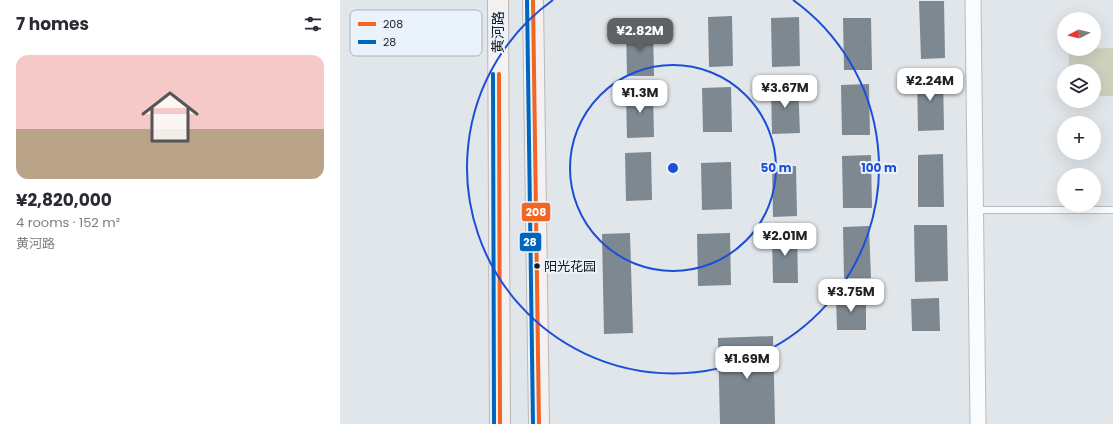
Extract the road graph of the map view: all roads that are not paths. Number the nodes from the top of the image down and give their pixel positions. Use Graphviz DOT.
graph roads {
  1 [pos="498,0"];
  2 [pos="533,0"];
  3 [pos="973,0"];
  4 [pos="975,210"];
  5 [pos="1113,210"];
  6 [pos="500,424"];
  7 [pos="539,424"];
  8 [pos="978,424"];
  1 -- 6 [label="main road, 黄河路"];
  2 -- 7 [label="main road"];
  3 -- 4 [label="street"];
  4 -- 5 [label="lane"];
  4 -- 8 [label="street"];
}
